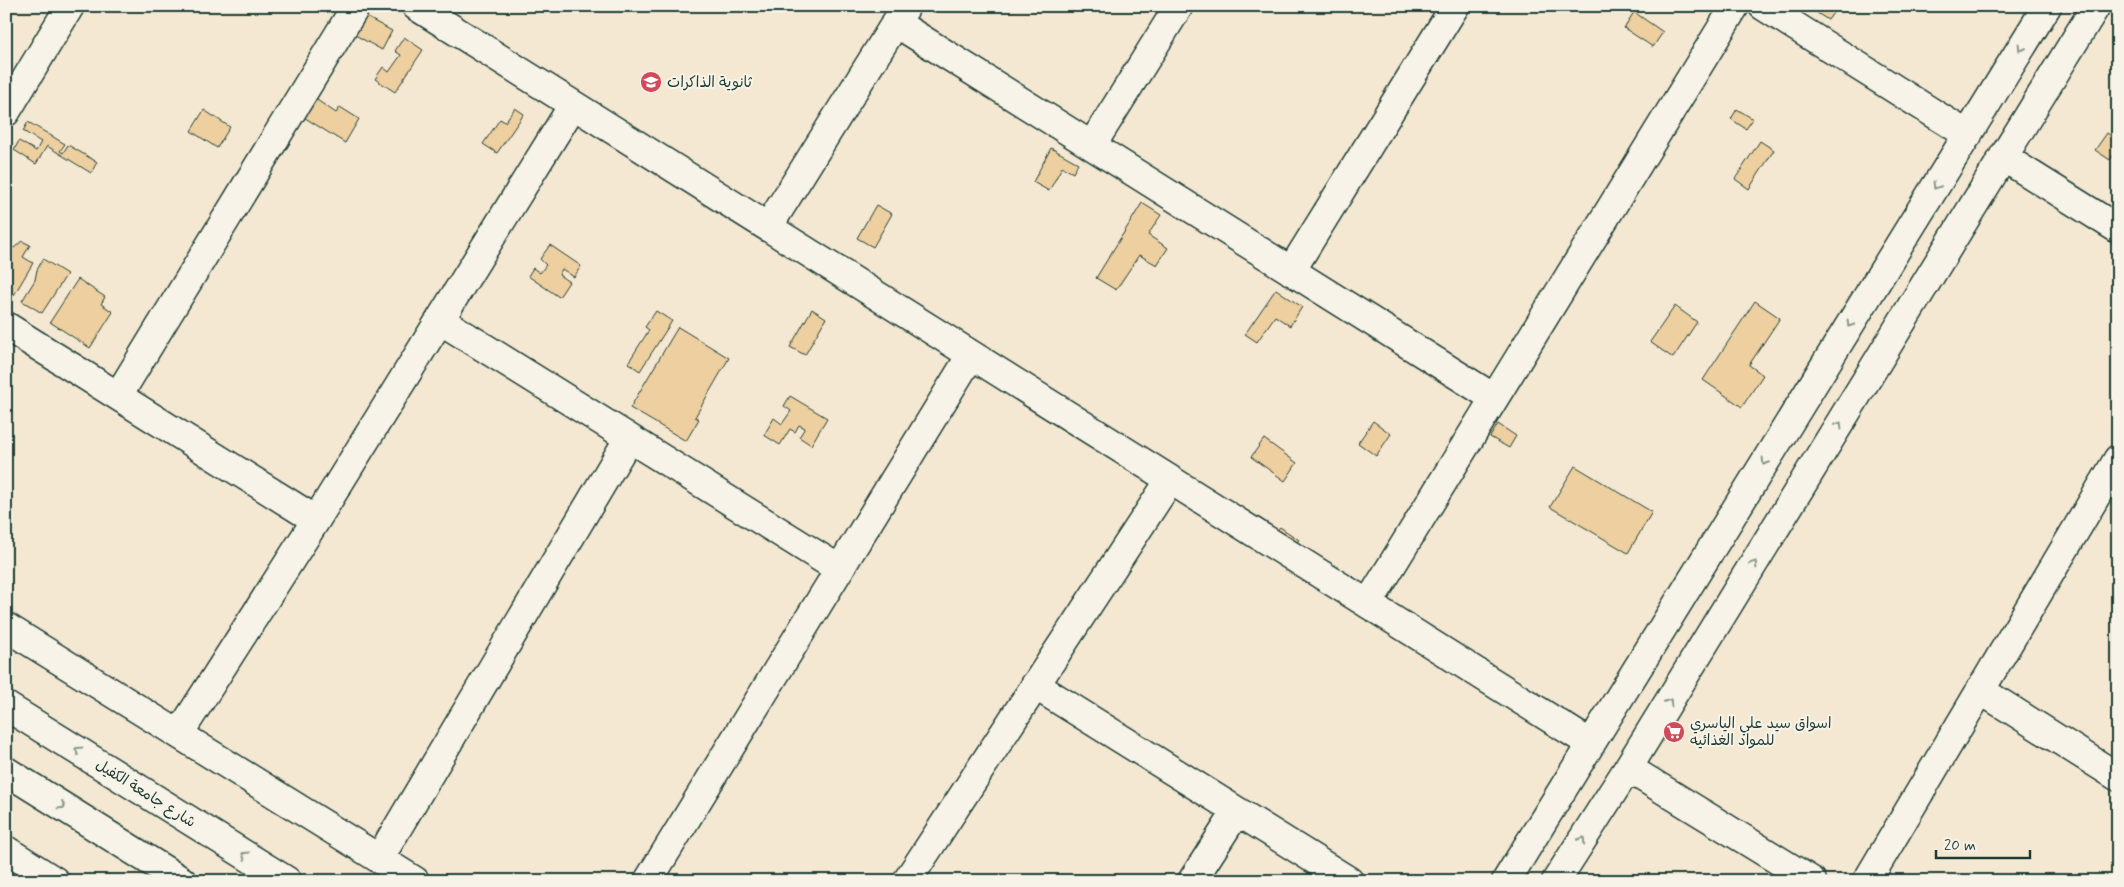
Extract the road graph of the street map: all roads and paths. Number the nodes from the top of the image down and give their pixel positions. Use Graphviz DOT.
graph roads {
  1 [pos="70,6"];
  2 [pos="356,6"];
  3 [pos="416,6"];
  4 [pos="1179,6"];
  5 [pos="1455,6"];
  6 [pos="1735,6"];
  7 [pos="1763,6"];
  8 [pos="2047,6"];
  9 [pos="2096,6"];
  10 [pos="901,14"];
  11 [pos="573,105"];
  12 [pos="6,112"];
  13 [pos="1968,135"];
  14 [pos="1092,145"];
  15 [pos="2003,157"];
  16 [pos="768,227"];
  17 [pos="2118,229"];
  18 [pos="1291,271"];
  19 [pos="440,320"];
  20 [pos="6,326"];
  21 [pos="970,354"];
  22 [pos="118,396"];
  23 [pos="1494,398"];
  24 [pos="629,438"];
  25 [pos="2118,459"];
  26 [pos="1170,480"];
  27 [pos="316,520"];
  28 [pos="839,569"];
  29 [pos="1368,604"];
  30 [pos="6,627"];
  31 [pos="1035,685"];
  32 [pos="1980,690"];
  33 [pos="6,706"];
  34 [pos="179,734"];
  35 [pos="1591,744"];
  36 [pos="1628,768"];
  37 [pos="6,771"];
  38 [pos="2118,777"];
  39 [pos="1237,811"];
  40 [pos="6,850"];
  41 [pos="380,859"];
  42 [pos="54,881"];
  43 [pos="182,881"];
  44 [pos="287,881"];
  45 [pos="415,881"];
  46 [pos="648,881"];
  47 [pos="907,881"];
  48 [pos="1192,881"];
  49 [pos="1349,881"];
  50 [pos="1506,881"];
  51 [pos="1556,881"];
  52 [pos="1812,881"];
  53 [pos="1868,881"];
  1 -- 12 [label="street"];
  2 -- 22 [label="street"];
  3 -- 11 [label="street"];
  4 -- 14 [label="street"];
  5 -- 18 [label="street"];
  6 -- 23 [label="street"];
  7 -- 13 [label="street"];
  8 -- 13 [label="street, one-way"];
  9 -- 15 [label="street"];
  10 -- 14 [label="street"];
  10 -- 16 [label="street"];
  11 -- 16 [label="street"];
  11 -- 19 [label="street"];
  13 -- 35 [label="street, one-way"];
  14 -- 18 [label="street"];
  15 -- 17 [label="street"];
  36 -- 15 [label="street, one-way"];
  16 -- 21 [label="street"];
  18 -- 23 [label="street"];
  19 -- 24 [label="street"];
  19 -- 27 [label="street"];
  20 -- 22 [label="street"];
  21 -- 26 [label="street"];
  21 -- 28 [label="street"];
  22 -- 27 [label="street"];
  23 -- 29 [label="street"];
  24 -- 28 [label="street"];
  24 -- 41 [label="street"];
  25 -- 32 [label="street"];
  26 -- 29 [label="street"];
  26 -- 31 [label="street"];
  27 -- 34 [label="street"];
  28 -- 46 [label="street"];
  29 -- 35 [label="street"];
  30 -- 34 [label="street"];
  31 -- 39 [label="street"];
  31 -- 47 [label="street"];
  32 -- 38 [label="street"];
  32 -- 53 [label="street"];
  44 -- 33 [label="street, شارع جامعة الكفيل, one-way"];
  34 -- 41 [label="street"];
  35 -- 50 [label="street"];
  51 -- 36 [label="street, one-way"];
  36 -- 52 [label="street"];
  37 -- 43 [label="street, one-way"];
  39 -- 48 [label="street"];
  39 -- 49 [label="street"];
  40 -- 42 [label="street"];
  41 -- 45 [label="street"];
}
